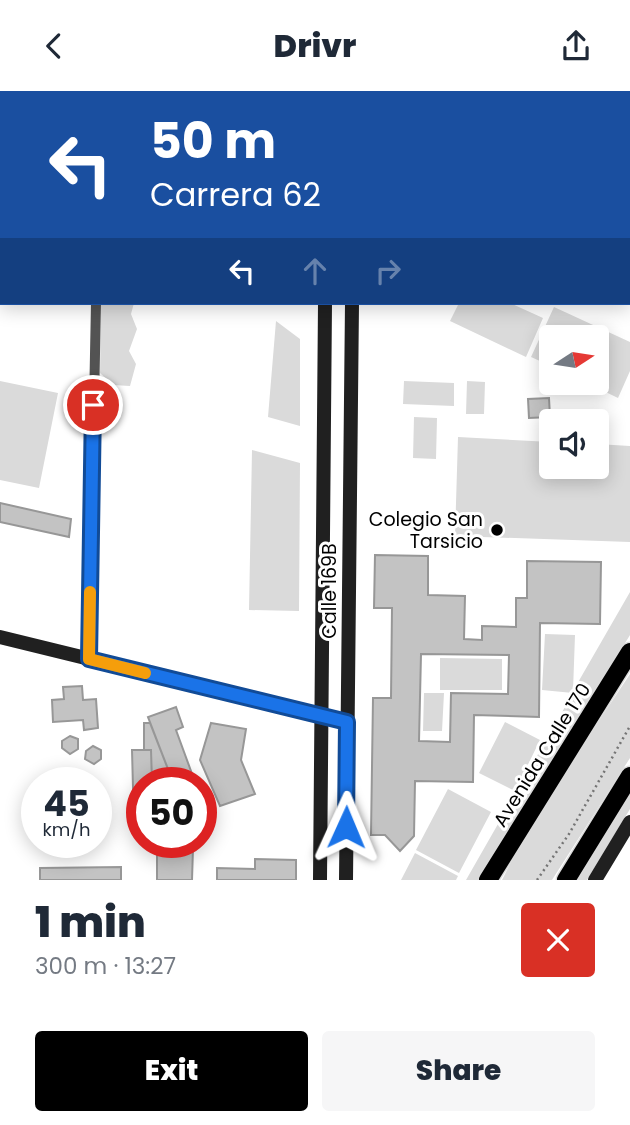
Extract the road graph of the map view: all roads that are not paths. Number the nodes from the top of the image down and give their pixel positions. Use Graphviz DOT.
graph roads {
  1 [pos="96,305"];
  2 [pos="325,305"];
  3 [pos="352,305"];
  4 [pos="0,637"];
  5 [pos="630,652"];
  6 [pos="89,659"];
  7 [pos="321,716"];
  8 [pos="347,722"];
  9 [pos="630,776"];
  10 [pos="630,822"];
  11 [pos="320,880"];
  12 [pos="346,880"];
  13 [pos="490,880"];
  14 [pos="566,880"];
  15 [pos="595,880"];
  1 -- 6 [label="street"];
  2 -- 7 [label="main road, Calle 169B"];
  3 -- 8 [label="main road, Calle 169B"];
  4 -- 6 [label="main road"];
  5 -- 13 [label="main road, Avenida Calle 170"];
  6 -- 7 [label="main road"];
  7 -- 8 [label="main road"];
  7 -- 11 [label="main road, Calle 169B"];
  8 -- 12 [label="main road, Calle 169B"];
  9 -- 14 [label="main road"];
  10 -- 15 [label="main road"];
}
